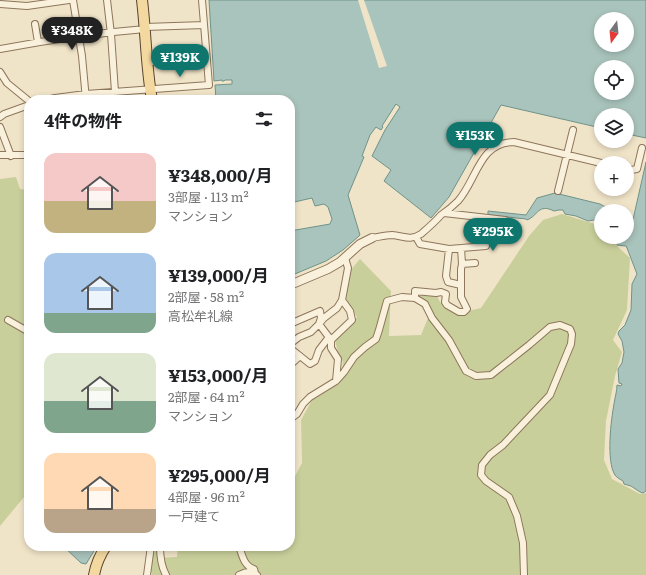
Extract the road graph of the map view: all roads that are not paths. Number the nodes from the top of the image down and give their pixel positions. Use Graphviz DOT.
graph roads {
  1 [pos="69,0"];
  2 [pos="73,0"];
  3 [pos="107,0"];
  4 [pos="142,0"];
  5 [pos="202,0"];
  6 [pos="0,4"];
  7 [pos="35,24"];
  8 [pos="204,24"];
  9 [pos="145,28"];
  10 [pos="111,32"];
  11 [pos="79,36"];
  12 [pos="38,42"];
  13 [pos="0,49"];
  14 [pos="207,59"];
  15 [pos="148,62"];
  16 [pos="0,72"];
  17 [pos="150,89"];
  18 [pos="115,92"];
  19 [pos="86,95"];
  20 [pos="98,95"];
  21 [pos="151,95"];
  22 [pos="24,97"];
  23 [pos="24,107"];
  24 [pos="0,117"];
  25 [pos="0,127"];
  26 [pos="573,130"];
  27 [pos="642,148"];
  28 [pos="0,155"];
  29 [pos="24,155"];
  30 [pos="567,155"];
  31 [pos="11,156"];
  32 [pos="594,161"];
  33 [pos="634,169"];
  34 [pos="558,191"];
  35 [pos="444,213"];
  36 [pos="488,218"];
  37 [pos="505,220"];
  38 [pos="416,237"];
  39 [pos="372,238"];
  40 [pos="461,248"];
  41 [pos="449,249"];
  42 [pos="345,258"];
  43 [pos="475,263"];
  44 [pos="462,264"];
  45 [pos="295,283"];
  46 [pos="461,285"];
  47 [pos="415,298"];
  48 [pos="342,300"];
  49 [pos="8,320"];
  50 [pos="295,321"];
  51 [pos="319,324"];
  52 [pos="24,329"];
  53 [pos="330,339"];
  54 [pos="295,340"];
  55 [pos="295,352"];
  56 [pos="300,356"];
  57 [pos="295,360"];
  58 [pos="336,381"];
  59 [pos="295,415"];
  60 [pos="103,551"];
  61 [pos="150,551"];
  62 [pos="160,551"];
  63 [pos="241,551"];
  64 [pos="247,573"];
  65 [pos="256,574"];
  66 [pos="94,575"];
  67 [pos="147,575"];
  68 [pos="166,575"];
  69 [pos="239,575"];
  70 [pos="524,575"];
  1 -- 6 [label="street"];
  2 -- 11 [label="street"];
  3 -- 10 [label="street"];
  4 -- 9 [label="main road"];
  5 -- 8 [label="street"];
  7 -- 12 [label="street"];
  8 -- 9 [label="street"];
  8 -- 14 [label="street"];
  9 -- 10 [label="street"];
  9 -- 15 [label="main road"];
  10 -- 11 [label="street"];
  10 -- 18 [label="street"];
  11 -- 12 [label="street"];
  11 -- 19 [label="street"];
  12 -- 13 [label="street"];
  14 -- 15 [label="street"];
  14 -- 17 [label="street"];
  15 -- 17 [label="main road"];
  16 -- 22 [label="street"];
  17 -- 18 [label="street"];
  17 -- 21 [label="main road"];
  18 -- 20 [label="street"];
  23 -- 24 [label="street"];
  25 -- 31 [label="street"];
  26 -- 30 [label="street"];
  27 -- 33 [label="street"];
  28 -- 31 [label="street"];
  29 -- 31 [label="street"];
  30 -- 32 [label="street"];
  30 -- 34 [label="street"];
  30 -- 35 [label="street"];
  35 -- 36 [label="street"];
  35 -- 38 [label="street"];
  36 -- 37 [label="street"];
  36 -- 40 [label="street"];
  38 -- 39 [label="street"];
  38 -- 41 [label="street"];
  39 -- 42 [label="street"];
  40 -- 41 [label="street"];
  40 -- 44 [label="street"];
  41 -- 46 [label="street"];
  42 -- 45 [label="street"];
  42 -- 48 [label="street"];
  43 -- 44 [label="street"];
  44 -- 46 [label="street"];
  46 -- 47 [label="street"];
  47 -- 58 [label="street"];
  47 -- 70 [label="street"];
  48 -- 51 [label="street"];
  48 -- 53 [label="street"];
  49 -- 52 [label="street"];
  50 -- 51 [label="street"];
  51 -- 53 [label="street"];
  51 -- 54 [label="street"];
  53 -- 56 [label="street"];
  53 -- 58 [label="street"];
  55 -- 56 [label="street"];
  56 -- 57 [label="street"];
  58 -- 59 [label="street"];
  60 -- 66 [label="main road"];
  61 -- 67 [label="street"];
  62 -- 68 [label="street"];
  63 -- 65 [label="street"];
  64 -- 65 [label="street"];
  64 -- 69 [label="street"];
}
